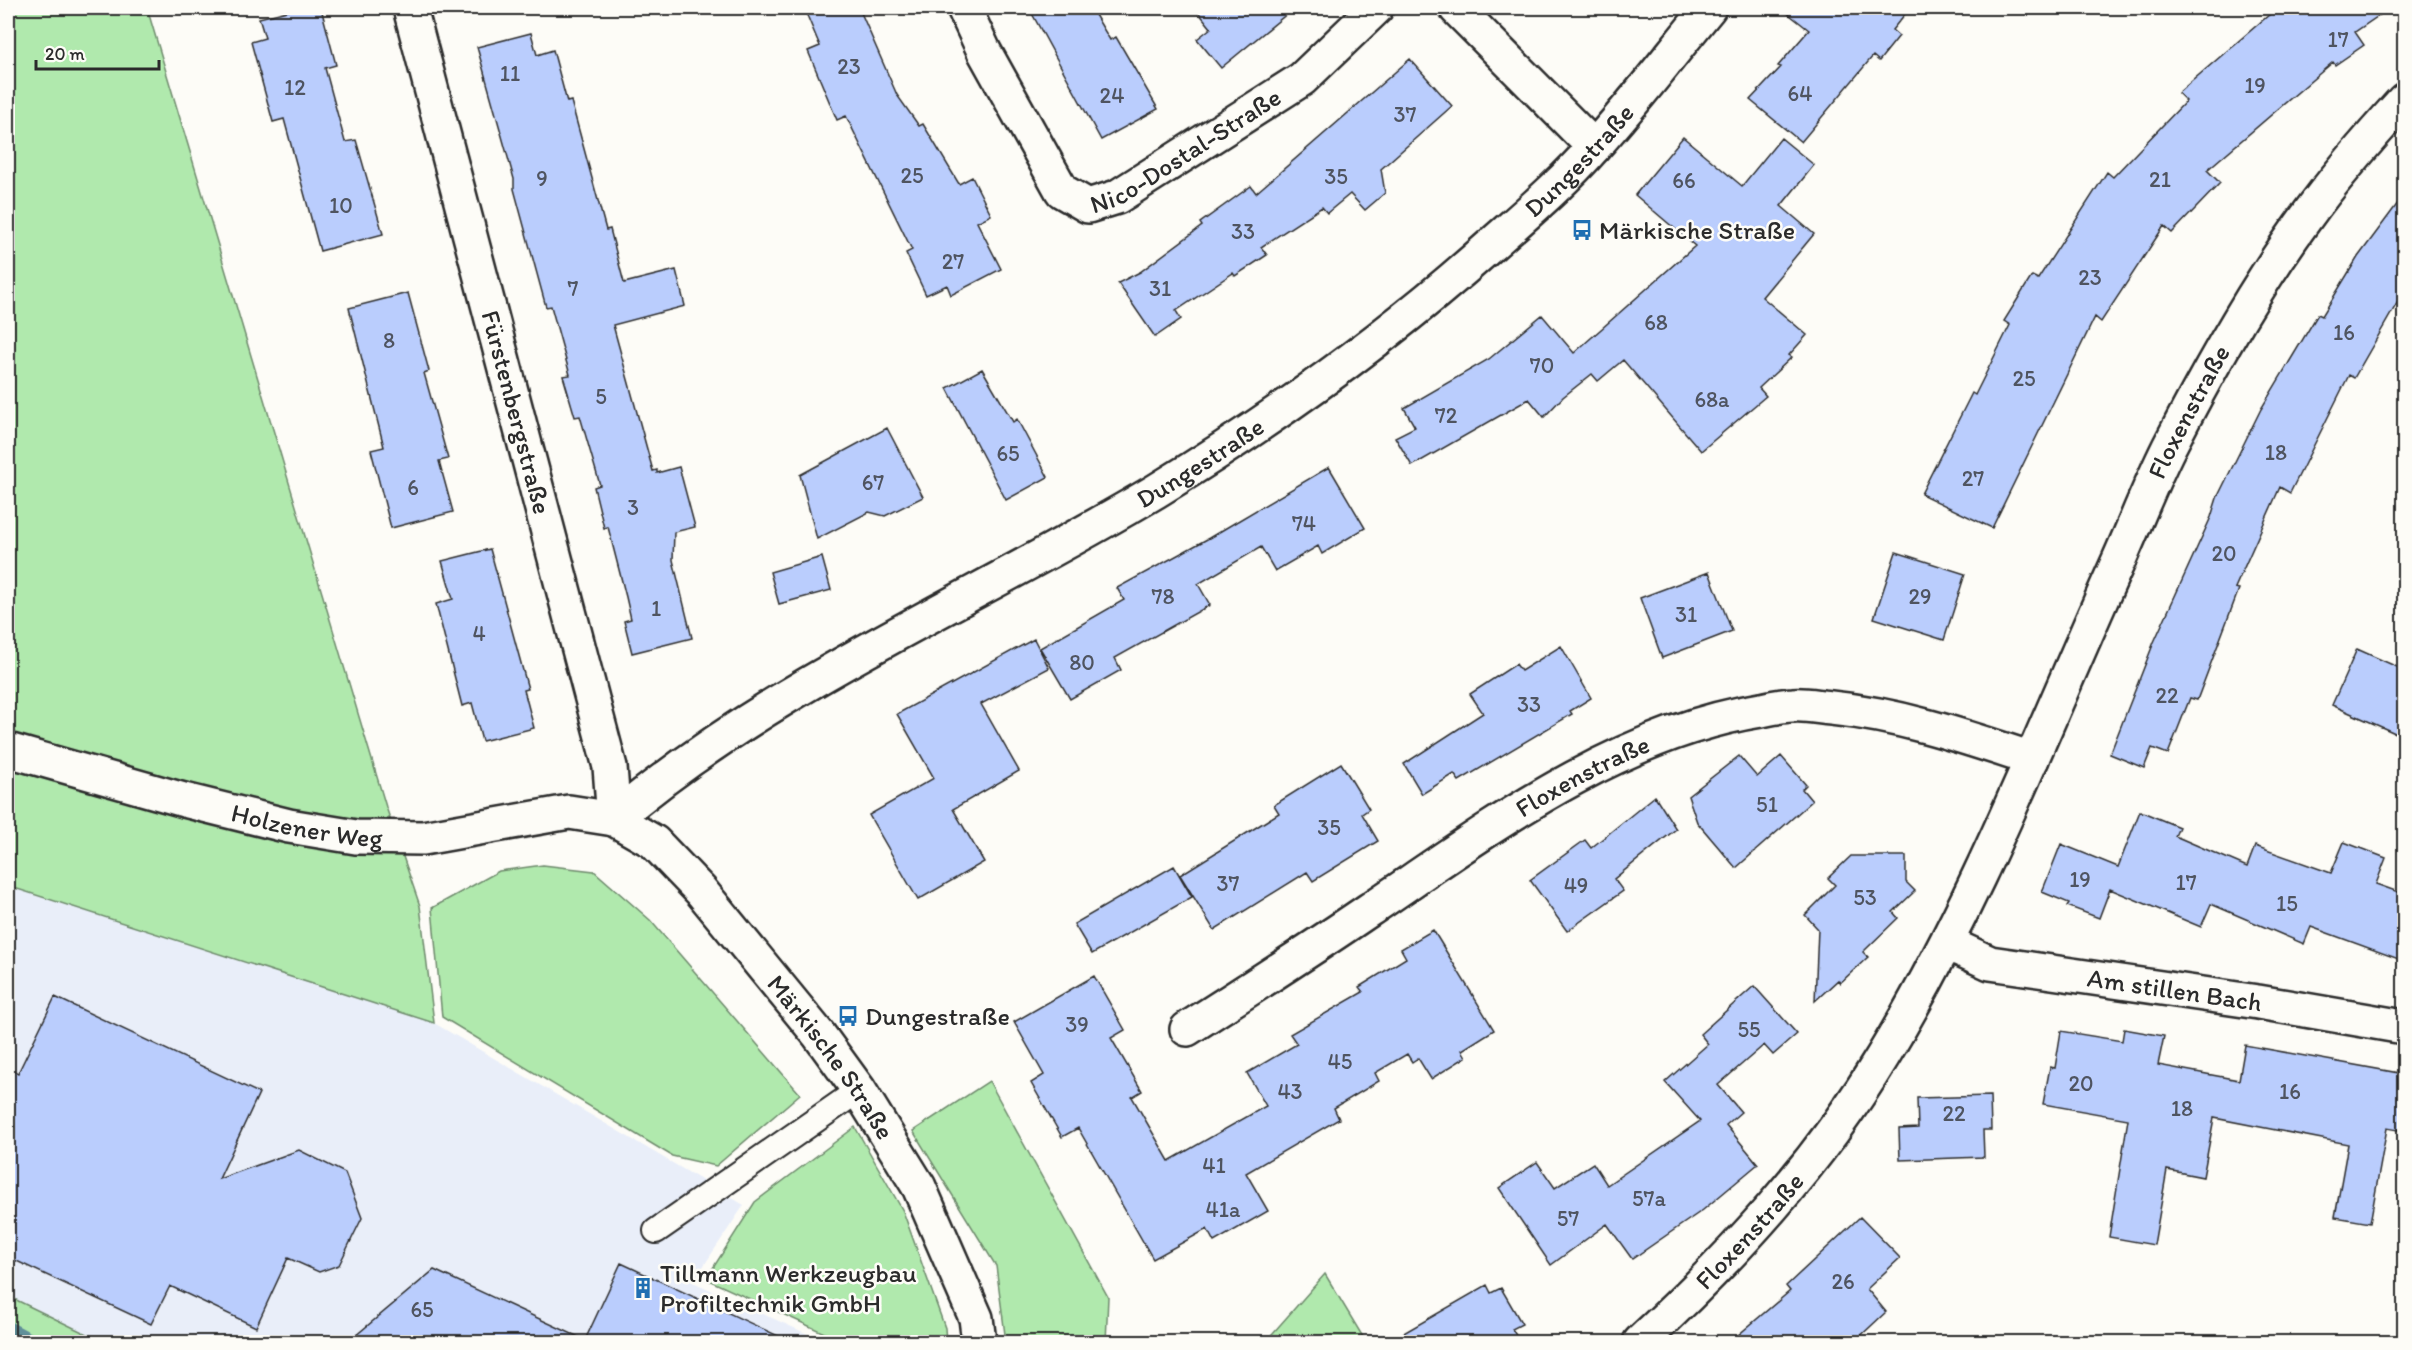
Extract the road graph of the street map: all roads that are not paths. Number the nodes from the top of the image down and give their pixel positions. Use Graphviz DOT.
graph roads {
  1 [pos="410,8"];
  2 [pos="964,8"];
  3 [pos="1376,8"];
  4 [pos="1456,8"];
  5 [pos="1709,8"];
  6 [pos="2404,100"];
  7 [pos="1594,147"];
  8 [pos="8,750"];
  9 [pos="2032,759"];
  10 [pos="614,819"];
  11 [pos="1947,943"];
  12 [pos="2404,1027"];
  13 [pos="1187,1029"];
  14 [pos="859,1090"];
  15 [pos="656,1231"];
  16 [pos="979,1342"];
  17 [pos="1640,1342"];
  1 -- 10 [label="street, Fürstenbergstraße"];
  2 -- 3 [label="street, Nico-Dostal-Straße"];
  4 -- 7 [label="street"];
  5 -- 7 [label="street, Dungestraße"];
  6 -- 9 [label="street, Floxenstraße"];
  7 -- 10 [label="street, Dungestraße"];
  8 -- 10 [label="street, Holzener Weg"];
  9 -- 11 [label="street, Floxenstraße"];
  9 -- 13 [label="street, Floxenstraße"];
  10 -- 14 [label="street, Märkische Straße"];
  11 -- 12 [label="street, Am stillen Bach"];
  11 -- 17 [label="street, Floxenstraße"];
  14 -- 15 [label="lane"];
  14 -- 16 [label="street, Märkische Straße"];
}
